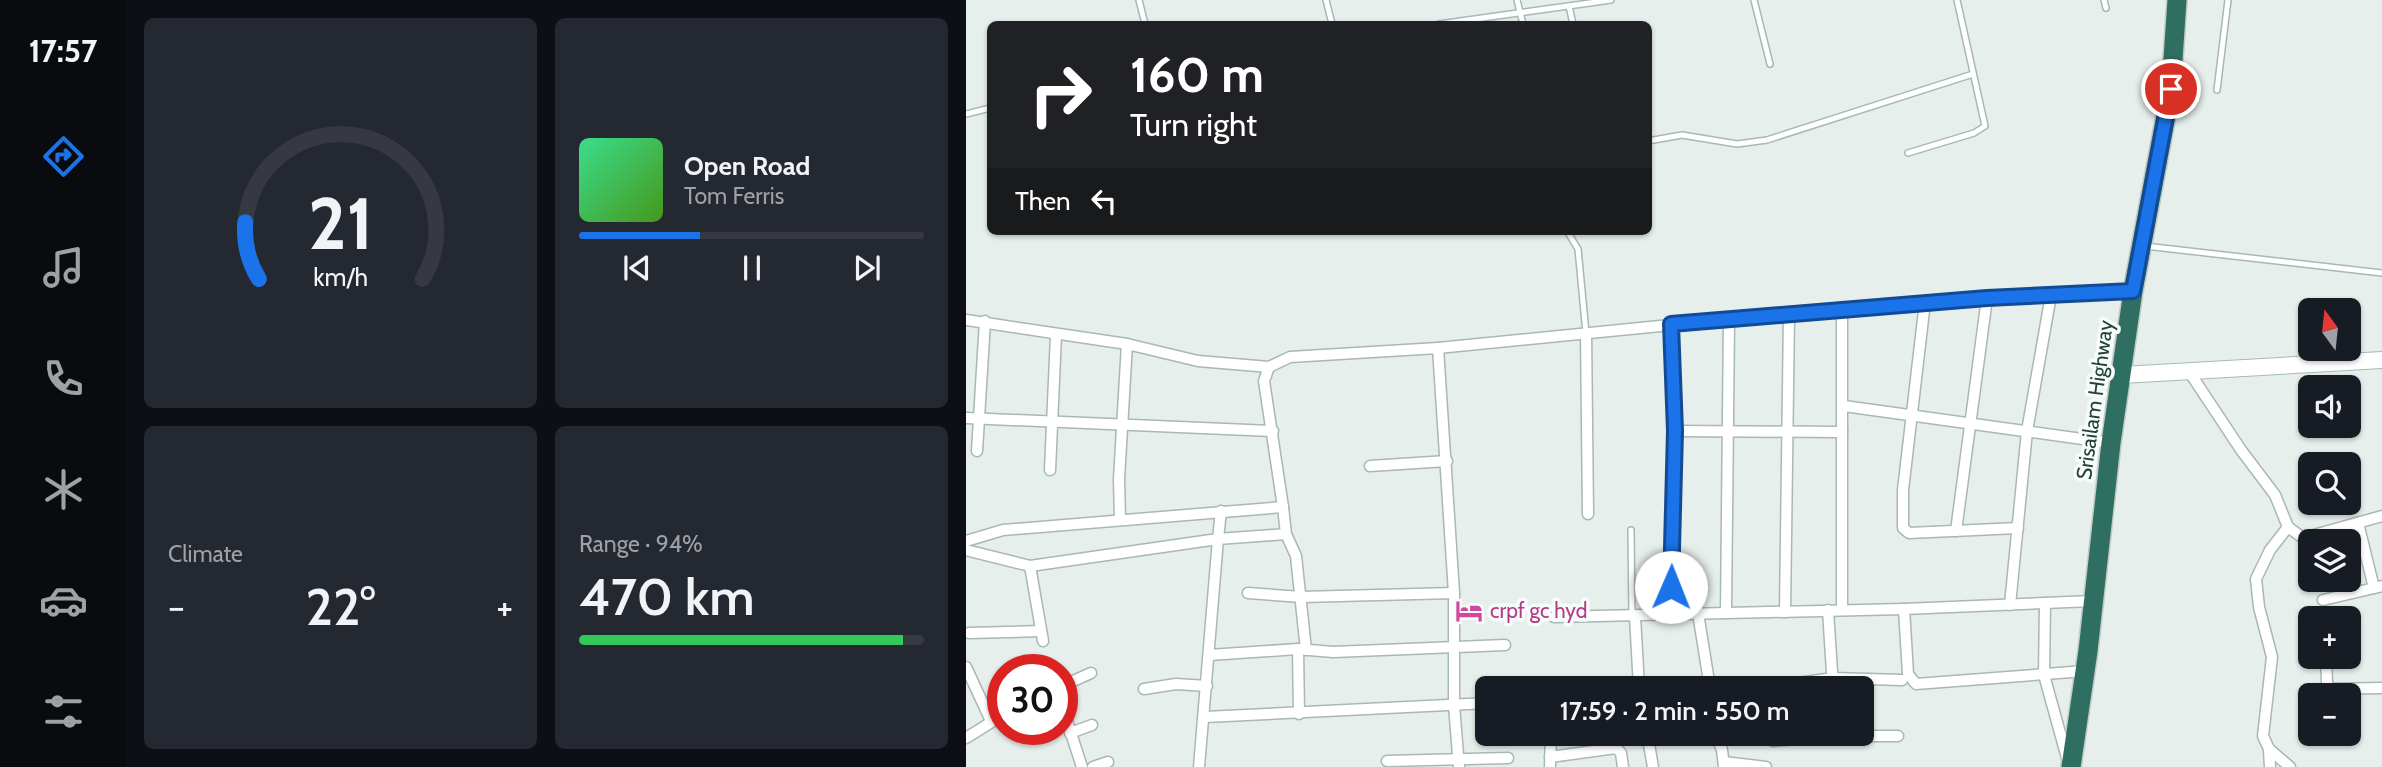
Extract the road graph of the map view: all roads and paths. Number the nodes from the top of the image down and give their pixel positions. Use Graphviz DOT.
graph roads {
  1 [pos="1139,0"];
  2 [pos="1326,0"];
  3 [pos="1517,0"];
  4 [pos="1611,0"];
  5 [pos="1754,0"];
  6 [pos="1957,0"];
  7 [pos="2104,0"];
  8 [pos="2177,0"];
  9 [pos="2228,0"];
  10 [pos="1569,6"];
  11 [pos="2106,8"];
  12 [pos="1520,13"];
  13 [pos="1144,21"];
  14 [pos="1331,21"];
  15 [pos="1461,21"];
  16 [pos="1522,21"];
  17 [pos="1572,21"];
  18 [pos="1770,64"];
  19 [pos="1973,74"];
  20 [pos="2217,90"];
  21 [pos="987,109"];
  22 [pos="966,114"];
  23 [pos="1652,140"];
  24 [pos="1908,153"];
  25 [pos="1569,235"];
  26 [pos="2142,246"];
  27 [pos="2382,273"];
  28 [pos="2133,291"];
  29 [pos="2050,295"];
  30 [pos="1987,298"];
  31 [pos="1925,302"];
  32 [pos="1842,308"];
  33 [pos="1789,314"];
  34 [pos="1729,319"];
  35 [pos="966,320"];
  36 [pos="985,321"];
  37 [pos="1671,324"];
  38 [pos="1586,333"];
  39 [pos="1056,335"];
  40 [pos="1127,344"];
  41 [pos="1438,348"];
  42 [pos="2382,360"];
  43 [pos="1269,367"];
  44 [pos="2190,373"];
  45 [pos="2122,375"];
  46 [pos="1844,405"];
  47 [pos="1910,416"];
  48 [pos="972,418"];
  49 [pos="1054,421"];
  50 [pos="1123,424"];
  51 [pos="1970,424"];
  52 [pos="1273,431"];
  53 [pos="1675,431"];
  54 [pos="2027,431"];
  55 [pos="1728,432"];
  56 [pos="1842,432"];
  57 [pos="1787,433"];
  58 [pos="2111,443"];
  59 [pos="977,451"];
  60 [pos="1447,461"];
  61 [pos="1370,466"];
  62 [pos="1050,470"];
  63 [pos="1283,507"];
  64 [pos="1221,512"];
  65 [pos="1588,514"];
  66 [pos="2382,516"];
  67 [pos="1120,519"];
  68 [pos="2358,523"];
  69 [pos="2288,527"];
  70 [pos="2018,528"];
  71 [pos="1631,530"];
  72 [pos="1956,531"];
  73 [pos="1286,534"];
  74 [pos="1218,539"];
  75 [pos="966,541"];
  76 [pos="966,550"];
  77 [pos="1030,566"];
  78 [pos="2378,587"];
  79 [pos="1248,593"];
  80 [pos="1454,593"];
  81 [pos="1301,597"];
  82 [pos="2323,600"];
  83 [pos="2093,601"];
  84 [pos="2045,603"];
  85 [pos="2010,605"];
  86 [pos="1904,609"];
  87 [pos="1828,610"];
  88 [pos="1842,610"];
  89 [pos="1726,612"];
  90 [pos="1785,612"];
  91 [pos="1671,613"];
  92 [pos="1698,613"];
  93 [pos="1633,616"];
  94 [pos="1554,617"];
  95 [pos="969,633"];
  96 [pos="1505,645"];
  97 [pos="1455,647"];
  98 [pos="1302,649"];
  99 [pos="1209,655"];
  100 [pos="2326,669"];
  101 [pos="2085,671"];
  102 [pos="967,672"];
  103 [pos="1091,673"];
  104 [pos="2044,675"];
  105 [pos="1638,676"];
  106 [pos="1708,676"];
  107 [pos="1833,676"];
  108 [pos="1078,679"];
  109 [pos="1902,680"];
  110 [pos="1874,681"];
  111 [pos="1207,686"];
  112 [pos="2382,688"];
  113 [pos="1144,689"];
  114 [pos="1475,704"];
  115 [pos="1454,705"];
  116 [pos="987,713"];
  117 [pos="1299,715"];
  118 [pos="1205,718"];
  119 [pos="987,724"];
  120 [pos="1092,725"];
  121 [pos="1078,730"];
  122 [pos="1874,736"];
  123 [pos="1898,736"];
  124 [pos="966,738"];
  125 [pos="1074,745"];
  126 [pos="1649,746"];
  127 [pos="1719,746"];
  128 [pos="2269,749"];
  129 [pos="1508,758"];
  130 [pos="1388,761"];
  131 [pos="1108,762"];
  132 [pos="1458,762"];
  133 [pos="1550,762"];
  134 [pos="1724,765"];
  135 [pos="1082,767"];
  136 [pos="1093,767"];
  137 [pos="1199,767"];
  138 [pos="1623,767"];
  139 [pos="1653,767"];
  140 [pos="1766,767"];
  141 [pos="2071,767"];
  142 [pos="2270,767"];
  143 [pos="2290,767"];
  1 -- 13 [label="lane"];
  2 -- 14 [label="lane"];
  3 -- 12 [label="lane"];
  4 -- 10 [label="lane"];
  5 -- 18 [label="lane"];
  6 -- 19 [label="lane"];
  7 -- 11 [label="lane"];
  8 -- 26 [label="highway, Srisailam Highway"];
  9 -- 20 [label="lane"];
  10 -- 12 [label="lane"];
  10 -- 17 [label="lane"];
  12 -- 15 [label="lane"];
  12 -- 16 [label="lane"];
  19 -- 23 [label="lane"];
  19 -- 24 [label="lane"];
  21 -- 22 [label="lane"];
  25 -- 38 [label="lane"];
  26 -- 27 [label="lane"];
  26 -- 28 [label="highway, Srisailam Highway"];
  28 -- 29 [label="street"];
  28 -- 45 [label="highway, Srisailam Highway"];
  29 -- 30 [label="street"];
  29 -- 54 [label="street"];
  30 -- 31 [label="street"];
  30 -- 51 [label="street"];
  31 -- 32 [label="street"];
  31 -- 47 [label="street"];
  32 -- 33 [label="street"];
  32 -- 46 [label="street"];
  33 -- 34 [label="street"];
  33 -- 57 [label="street"];
  34 -- 37 [label="street"];
  34 -- 55 [label="street"];
  35 -- 36 [label="street"];
  36 -- 39 [label="street"];
  36 -- 48 [label="street"];
  37 -- 38 [label="street"];
  37 -- 53 [label="street"];
  38 -- 41 [label="street"];
  38 -- 65 [label="street"];
  39 -- 40 [label="street"];
  39 -- 49 [label="street"];
  40 -- 43 [label="street"];
  40 -- 50 [label="street"];
  41 -- 43 [label="street"];
  41 -- 60 [label="street"];
  42 -- 44 [label="street"];
  43 -- 52 [label="street"];
  44 -- 45 [label="street"];
  44 -- 69 [label="street"];
  45 -- 58 [label="highway, Srisailam Highway"];
  46 -- 47 [label="street"];
  46 -- 56 [label="street"];
  47 -- 51 [label="street"];
  47 -- 72 [label="street"];
  48 -- 49 [label="street"];
  48 -- 59 [label="street"];
  49 -- 50 [label="street"];
  49 -- 62 [label="street"];
  50 -- 52 [label="street"];
  50 -- 67 [label="street"];
  51 -- 54 [label="street"];
  51 -- 72 [label="street"];
  52 -- 63 [label="street"];
  53 -- 55 [label="street"];
  53 -- 91 [label="street"];
  54 -- 58 [label="street"];
  54 -- 70 [label="street"];
  55 -- 57 [label="street"];
  55 -- 89 [label="street"];
  56 -- 57 [label="street"];
  56 -- 88 [label="street"];
  57 -- 90 [label="street"];
  58 -- 83 [label="highway, Srisailam Highway"];
  60 -- 61 [label="street"];
  60 -- 80 [label="street"];
  63 -- 64 [label="street"];
  63 -- 73 [label="street"];
  64 -- 67 [label="street"];
  64 -- 74 [label="street"];
  66 -- 68 [label="street"];
  67 -- 75 [label="street"];
  68 -- 69 [label="street"];
  68 -- 78 [label="street"];
  69 -- 128 [label="street"];
  70 -- 72 [label="street"];
  70 -- 85 [label="street"];
  71 -- 93 [label="lane"];
  73 -- 74 [label="street"];
  73 -- 81 [label="street"];
  74 -- 77 [label="street"];
  74 -- 99 [label="street"];
  76 -- 77 [label="street"];
  77 -- 95 [label="street"];
  78 -- 82 [label="street"];
  79 -- 81 [label="street"];
  80 -- 81 [label="street"];
  80 -- 97 [label="street"];
  81 -- 98 [label="street"];
  83 -- 84 [label="street"];
  83 -- 101 [label="highway, Srisailam Highway"];
  84 -- 85 [label="street"];
  84 -- 104 [label="street"];
  85 -- 86 [label="street"];
  86 -- 88 [label="street"];
  86 -- 104 [label="street"];
  87 -- 88 [label="street"];
  87 -- 90 [label="street"];
  87 -- 107 [label="street"];
  89 -- 90 [label="street"];
  89 -- 92 [label="street"];
  91 -- 92 [label="street"];
  91 -- 93 [label="street"];
  92 -- 106 [label="street"];
  93 -- 94 [label="street"];
  93 -- 105 [label="street"];
  96 -- 97 [label="street"];
  97 -- 98 [label="street"];
  97 -- 115 [label="street"];
  98 -- 99 [label="street"];
  98 -- 117 [label="street"];
  99 -- 111 [label="street"];
  100 -- 112 [label="street"];
  101 -- 104 [label="street"];
  101 -- 141 [label="highway, Srisailam Highway"];
  102 -- 116 [label="street"];
  103 -- 108 [label="street"];
  104 -- 141 [label="street"];
  109 -- 110 [label="street"];
  111 -- 113 [label="street"];
  111 -- 118 [label="street"];
  114 -- 115 [label="street"];
  115 -- 117 [label="street"];
  115 -- 132 [label="street"];
  117 -- 118 [label="street"];
  118 -- 137 [label="street"];
  119 -- 124 [label="street"];
  120 -- 121 [label="street"];
  122 -- 123 [label="street"];
  125 -- 135 [label="street"];
  126 -- 139 [label="street"];
  127 -- 134 [label="street"];
  128 -- 142 [label="street"];
  128 -- 143 [label="street"];
  129 -- 132 [label="street"];
  130 -- 132 [label="street"];
  131 -- 136 [label="street"];
  133 -- 138 [label="street"];
  134 -- 140 [label="street"];
}
